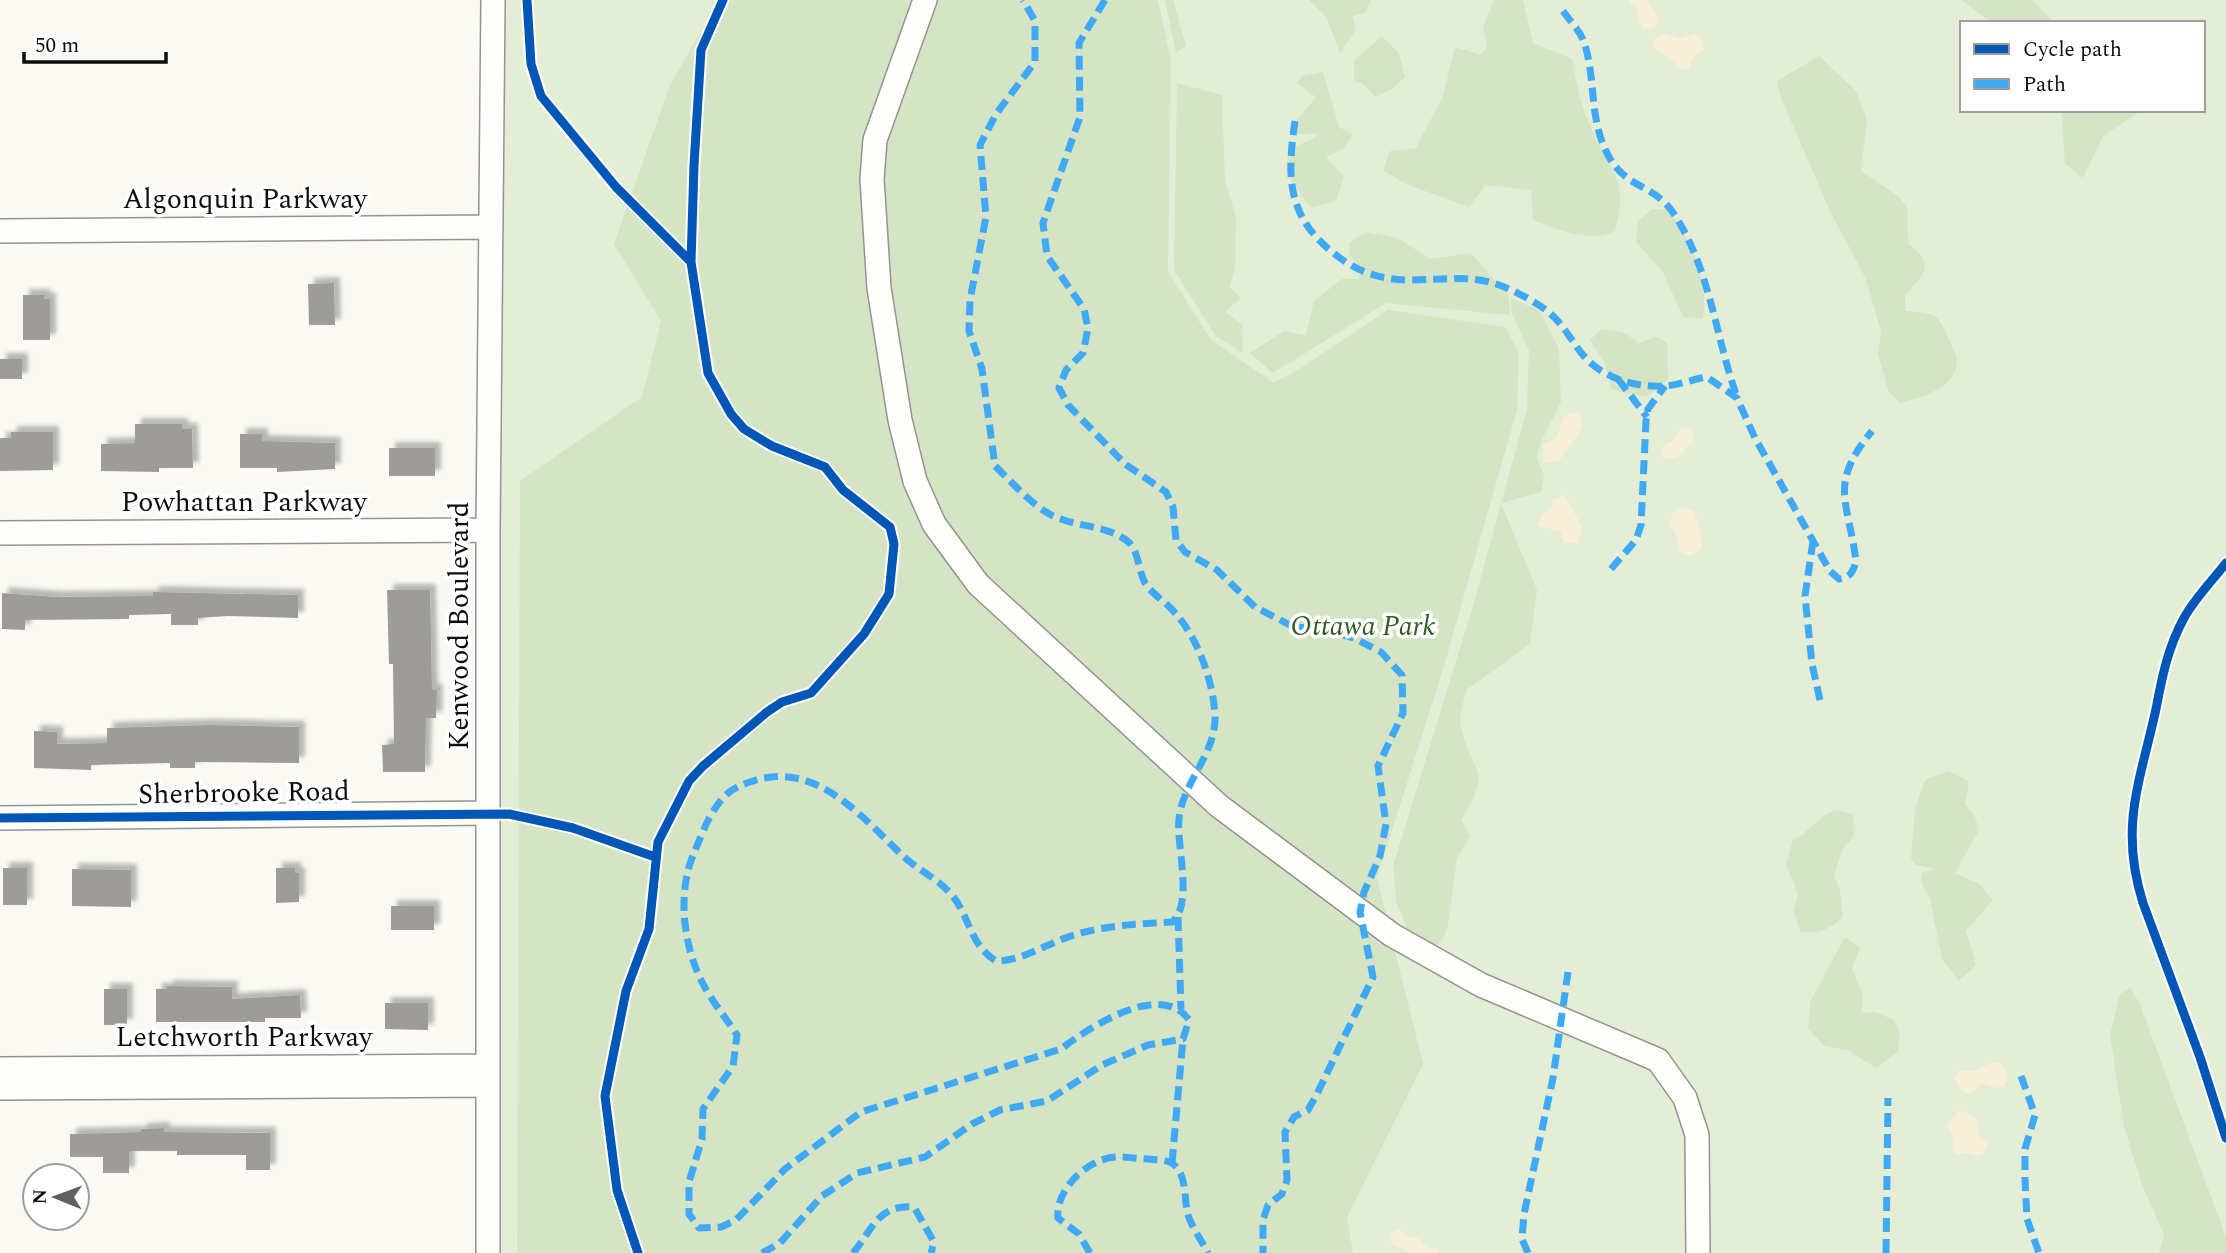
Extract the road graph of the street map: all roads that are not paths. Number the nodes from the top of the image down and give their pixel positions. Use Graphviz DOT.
graph roads {
  1 [pos="494,0"];
  2 [pos="925,0"];
  3 [pos="491,227"];
  4 [pos="0,230"];
  5 [pos="488,530"];
  6 [pos="0,533"];
  7 [pos="489,813"];
  8 [pos="0,818"];
  9 [pos="0,1069"];
  10 [pos="488,1076"];
  11 [pos="0,1088"];
  12 [pos="488,1253"];
  13 [pos="1698,1253"];
  1 -- 3 [label="street, Kenwood Boulevard"];
  2 -- 13 [label="street"];
  3 -- 4 [label="street, Algonquin Parkway"];
  3 -- 5 [label="street, Kenwood Boulevard"];
  5 -- 6 [label="street, Powhattan Parkway"];
  5 -- 7 [label="street, Kenwood Boulevard"];
  7 -- 8 [label="street, Sherbrooke Road"];
  7 -- 10 [label="street, Kenwood Boulevard"];
  9 -- 10 [label="street, Letchworth Parkway"];
  10 -- 11 [label="street, Letchworth Parkway"];
  10 -- 12 [label="street, Kenwood Boulevard"];
}
